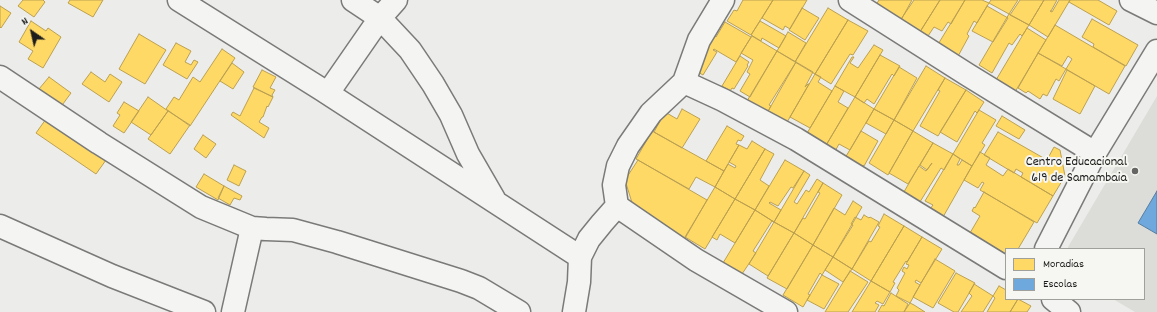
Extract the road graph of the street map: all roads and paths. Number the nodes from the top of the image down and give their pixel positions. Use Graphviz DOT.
graph roads {
  1 [pos="179,0"];
  2 [pos="353,0"];
  3 [pos="396,0"];
  4 [pos="703,0"];
  5 [pos="723,0"];
  6 [pos="850,0"];
  7 [pos="1131,0"];
  8 [pos="1157,13"];
  9 [pos="380,18"];
  10 [pos="699,40"];
  11 [pos="1157,51"];
  12 [pos="0,77"];
  13 [pos="684,82"];
  14 [pos="328,93"];
  15 [pos="1095,153"];
  16 [pos="496,202"];
  17 [pos="617,206"];
  18 [pos="0,226"];
  19 [pos="252,228"];
  20 [pos="1047,248"];
  21 [pos="580,257"];
  22 [pos="1005,267"];
  23 [pos="1054,300"];
  24 [pos="204,312"];
  25 [pos="233,312"];
  26 [pos="519,312"];
  27 [pos="574,312"];
  28 [pos="786,312"];
  29 [pos="1069,312"];
  1 -- 14 [label="street"];
  2 -- 9 [label="street"];
  3 -- 9 [label="street"];
  4 -- 10 [label="street"];
  5 -- 10 [label="street"];
  6 -- 15 [label="street"];
  7 -- 8 [label="street"];
  9 -- 14 [label="street"];
  9 -- 16 [label="street"];
  10 -- 13 [label="street"];
  11 -- 15 [label="street"];
  12 -- 19 [label="street"];
  13 -- 17 [label="street"];
  13 -- 22 [label="street"];
  14 -- 16 [label="street"];
  15 -- 20 [label="street"];
  16 -- 21 [label="street"];
  17 -- 21 [label="street"];
  17 -- 28 [label="street"];
  18 -- 24 [label="street"];
  19 -- 25 [label="street"];
  19 -- 26 [label="street"];
  21 -- 27 [label="street"];
  23 -- 29 [label="street"];
}
